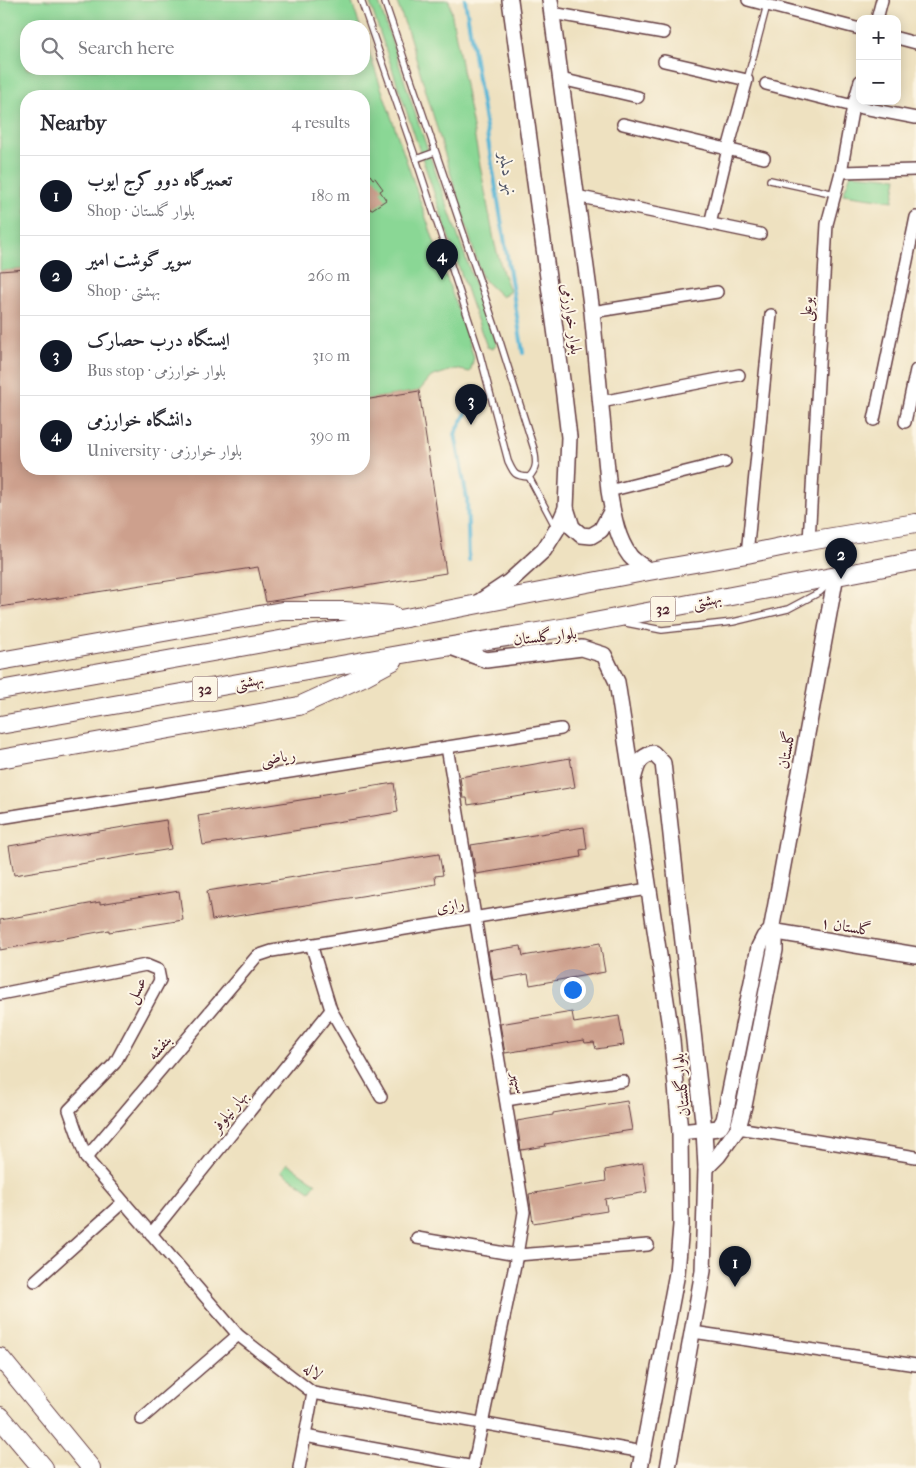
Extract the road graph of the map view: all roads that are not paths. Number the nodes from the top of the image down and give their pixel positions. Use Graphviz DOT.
graph roads {
  1 [pos="361,0"];
  2 [pos="384,0"];
  3 [pos="510,0"];
  4 [pos="748,0"];
  5 [pos="882,0"];
  6 [pos="767,5"];
  7 [pos="551,7"];
  8 [pos="878,15"];
  9 [pos="368,20"];
  10 [pos="370,26"];
  11 [pos="856,28"];
  12 [pos="664,33"];
  13 [pos="901,39"];
  14 [pos="916,43"];
  15 [pos="664,61"];
  16 [pos="561,80"];
  17 [pos="747,80"];
  18 [pos="766,84"];
  19 [pos="856,95"];
  20 [pos="638,97"];
  21 [pos="853,106"];
  22 [pos="916,118"];
  23 [pos="623,124"];
  24 [pos="728,150"];
  25 [pos="435,152"];
  26 [pos="416,158"];
  27 [pos="764,158"];
  28 [pos="916,170"];
  29 [pos="841,172"];
  30 [pos="770,180"];
  31 [pos="835,194"];
  32 [pos="576,196"];
  33 [pos="916,217"];
  34 [pos="710,224"];
  35 [pos="760,234"];
  36 [pos="717,292"];
  37 [pos="592,312"];
  38 [pos="771,315"];
  39 [pos="916,370"];
  40 [pos="739,375"];
  41 [pos="601,402"];
  42 [pos="874,420"];
  43 [pos="905,422"];
  44 [pos="725,462"];
  45 [pos="528,478"];
  46 [pos="609,491"];
  47 [pos="566,508"];
  48 [pos="612,510"];
  49 [pos="916,524"];
  50 [pos="557,529"];
  51 [pos="809,541"];
  52 [pos="750,557"];
  53 [pos="916,561"];
  54 [pos="648,571"];
  55 [pos="836,575"];
  56 [pos="474,605"];
  57 [pos="414,616"];
  58 [pos="609,620"];
  59 [pos="448,646"];
  60 [pos="409,653"];
  61 [pos="0,661"];
  62 [pos="0,690"];
  63 [pos="0,725"];
  64 [pos="561,729"];
  65 [pos="447,747"];
  66 [pos="0,758"];
  67 [pos="632,785"];
  68 [pos="0,818"];
  69 [pos="648,889"];
  70 [pos="476,917"];
  71 [pos="771,931"];
  72 [pos="312,944"];
  73 [pos="916,955"];
  74 [pos="257,956"];
  75 [pos="0,994"];
  76 [pos="332,1010"];
  77 [pos="623,1081"];
  78 [pos="381,1097"];
  79 [pos="506,1100"];
  80 [pos="738,1128"];
  81 [pos="704,1130"];
  82 [pos="680,1132"];
  83 [pos="86,1158"];
  84 [pos="916,1158"];
  85 [pos="706,1168"];
  86 [pos="124,1202"];
  87 [pos="151,1234"];
  88 [pos="417,1238"];
  89 [pos="648,1245"];
  90 [pos="517,1255"];
  91 [pos="35,1281"];
  92 [pos="693,1332"];
  93 [pos="238,1335"];
  94 [pos="0,1357"];
  95 [pos="916,1365"];
  96 [pos="313,1393"];
  97 [pos="0,1417"];
  98 [pos="141,1419"];
  99 [pos="482,1423"];
  100 [pos="305,1436"];
  101 [pos="643,1452"];
  102 [pos="670,1465"];
  103 [pos="43,1468"];
  104 [pos="91,1468"];
  105 [pos="299,1468"];
  106 [pos="474,1468"];
  107 [pos="640,1468"];
  1 -- 9 [label="lane"];
  2 -- 25 [label="lane"];
  3 -- 47 [label="street, بلوار خوارزمی"];
  4 -- 6 [label="street"];
  5 -- 8 [label="street"];
  6 -- 11 [label="street"];
  6 -- 17 [label="lane"];
  7 -- 12 [label="street"];
  7 -- 16 [label="street, بلوار خوارزمی"];
  10 -- 26 [label="lane"];
  13 -- 14 [label="street"];
  15 -- 17 [label="street"];
  16 -- 20 [label="street"];
  16 -- 32 [label="street, بلوار خوارزمی"];
  17 -- 24 [label="street"];
  18 -- 21 [label="street"];
  19 -- 21 [label="street, بوعلی"];
  21 -- 22 [label="street"];
  21 -- 29 [label="street, بوعلی"];
  23 -- 24 [label="street"];
  24 -- 27 [label="street"];
  24 -- 34 [label="street"];
  25 -- 26 [label="lane"];
  25 -- 45 [label="lane"];
  26 -- 45 [label="lane"];
  28 -- 29 [label="street"];
  29 -- 31 [label="street, بوعلی"];
  30 -- 31 [label="lane"];
  31 -- 51 [label="street, بوعلی"];
  32 -- 34 [label="street"];
  32 -- 37 [label="street, بلوار خوارزمی"];
  33 -- 42 [label="street"];
  34 -- 35 [label="street"];
  36 -- 37 [label="street"];
  37 -- 41 [label="street, بلوار خوارزمی"];
  38 -- 52 [label="street"];
  39 -- 43 [label="street"];
  40 -- 41 [label="street"];
  41 -- 46 [label="street, بلوار خوارزمی"];
  44 -- 46 [label="street"];
  45 -- 50 [label="lane"];
  46 -- 48 [label="street, بلوار خوارزمی"];
  47 -- 48 [label="street"];
  47 -- 50 [label="street, بلوار خوارزمی"];
  48 -- 54 [label="street, بلوار خوارزمی"];
  49 -- 51 [label="main road, 32"];
  50 -- 56 [label="street, بلوار خوارزمی"];
  51 -- 52 [label="main road, 32"];
  52 -- 54 [label="main road, 32"];
  53 -- 55 [label="main road, بهشتی / 32"];
  54 -- 56 [label="main road, 32"];
  55 -- 58 [label="main road, بهشتی / 32"];
  55 -- 58 [label="lane"];
  55 -- 71 [label="street, گلستان"];
  56 -- 57 [label="main road, 32"];
  57 -- 61 [label="main road"];
  57 -- 62 [label="main road, 32"];
  58 -- 59 [label="main road, بهشتی / 32"];
  59 -- 60 [label="main road, بهشتی / 32"];
  59 -- 67 [label="street, بلوار گلستان"];
  60 -- 63 [label="main road, بهشتى / 32"];
  60 -- 66 [label="main road"];
  64 -- 65 [label="street, ریاضی"];
  65 -- 68 [label="street, ریاضی"];
  65 -- 70 [label="street, سپهر"];
  67 -- 69 [label="street, بلوار گلستان"];
  67 -- 81 [label="street, بلوار گلستان"];
  69 -- 70 [label="street, رازی"];
  69 -- 82 [label="street, بلوار گلستان"];
  70 -- 72 [label="street, رازی"];
  70 -- 79 [label="street, سپهر"];
  71 -- 73 [label="street, گلستان ۱"];
  71 -- 80 [label="street, گلستان"];
  71 -- 81 [label="street, گلستان"];
  72 -- 74 [label="street, رازی"];
  72 -- 76 [label="street"];
  74 -- 83 [label="street, بنفشه"];
  75 -- 83 [label="street, عسل"];
  76 -- 78 [label="street"];
  76 -- 87 [label="street, بهار نیلوفر"];
  77 -- 79 [label="street"];
  79 -- 90 [label="street, سپهر"];
  80 -- 84 [label="street"];
  80 -- 85 [label="street, گلستان"];
  81 -- 82 [label="street, گلستان"];
  81 -- 85 [label="street, بلوار گلستان"];
  82 -- 101 [label="street, بلوار گلستان"];
  83 -- 86 [label="street, لاله"];
  85 -- 92 [label="street, بلوار گلستان"];
  86 -- 87 [label="street, لاله"];
  86 -- 91 [label="street"];
  87 -- 93 [label="street, لاله"];
  88 -- 90 [label="street"];
  89 -- 90 [label="street"];
  90 -- 99 [label="street, سپهر"];
  92 -- 95 [label="street"];
  92 -- 102 [label="street, بلوار گلستان"];
  93 -- 96 [label="street, لاله"];
  93 -- 98 [label="street"];
  94 -- 104 [label="main road"];
  96 -- 99 [label="street, لاله"];
  96 -- 100 [label="street"];
  97 -- 103 [label="highway"];
  99 -- 101 [label="street, لاله"];
  99 -- 106 [label="street, سپهر"];
  100 -- 105 [label="street"];
  100 -- 106 [label="street"];
  101 -- 102 [label="street"];
  101 -- 107 [label="street, بلوار گلستان"];
}
